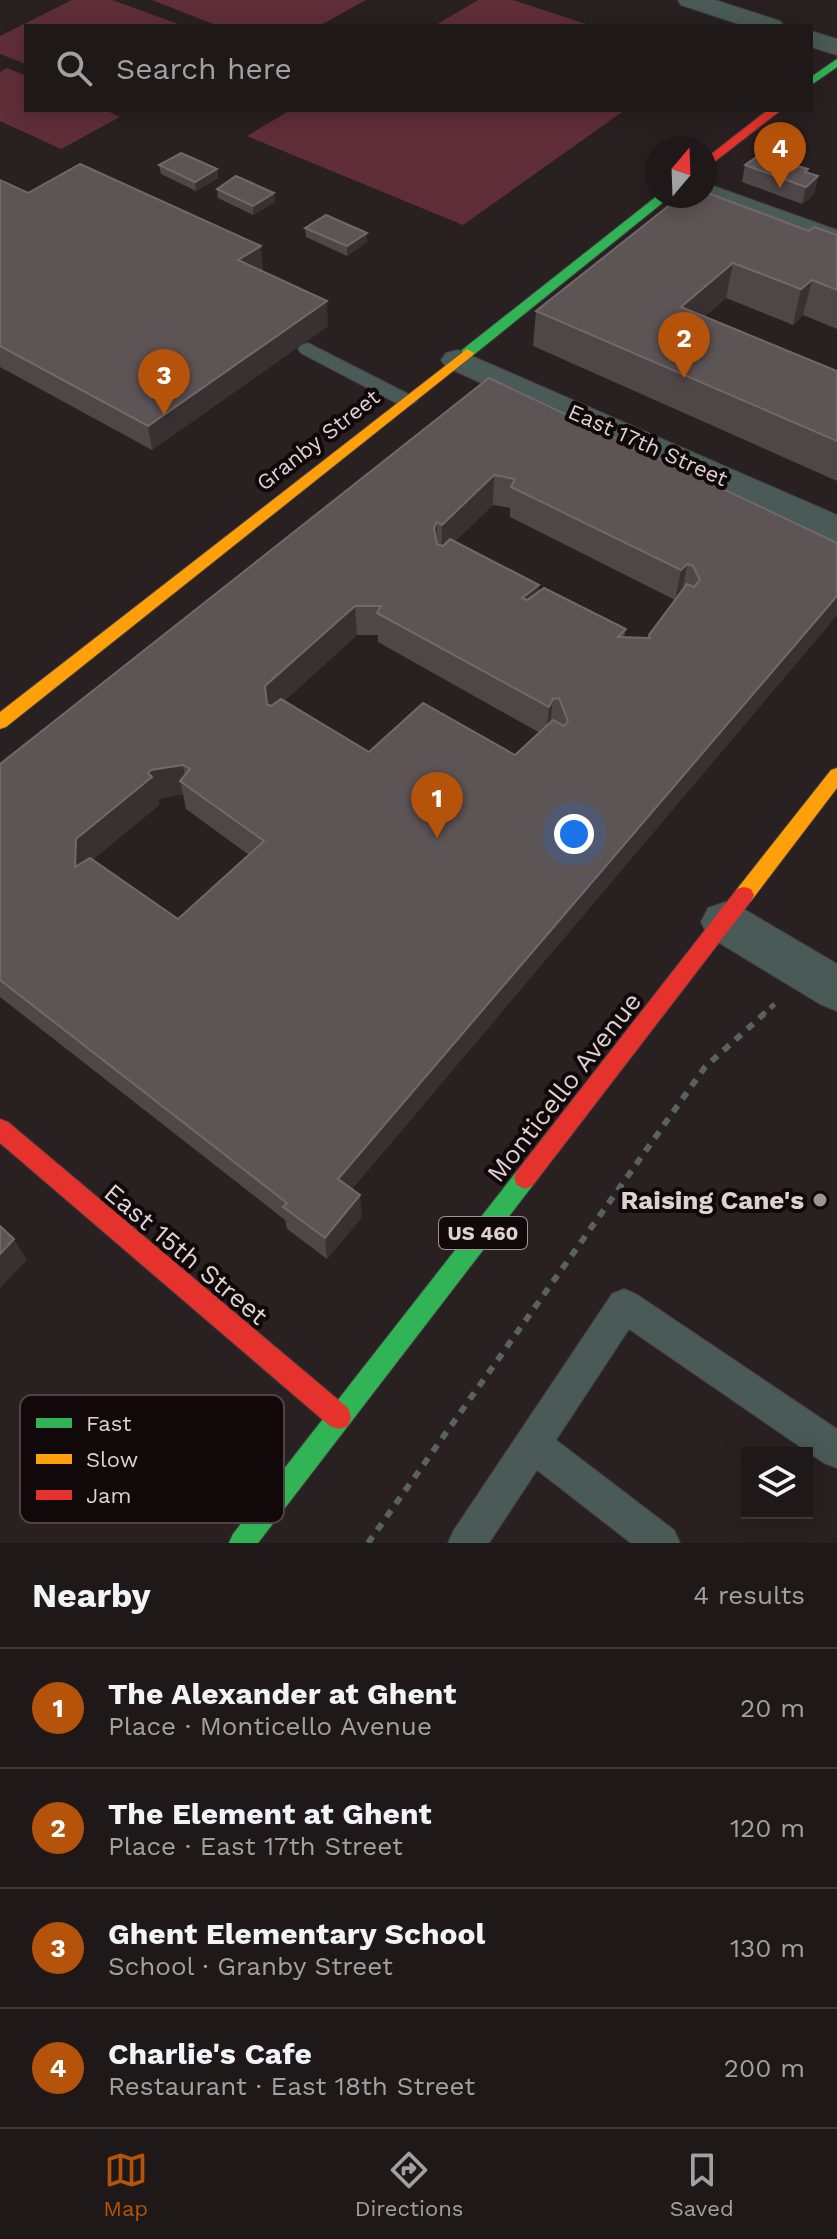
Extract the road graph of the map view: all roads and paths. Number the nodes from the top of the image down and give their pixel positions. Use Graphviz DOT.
graph roads {
  1 [pos="690,0"];
  2 [pos="765,24"];
  3 [pos="813,40"];
  4 [pos="837,47"];
  5 [pos="837,62"];
  6 [pos="813,80"];
  7 [pos="772,112"];
  8 [pos="717,156"];
  9 [pos="717,196"];
  10 [pos="650,208"];
  11 [pos="837,241"];
  12 [pos="308,349"];
  13 [pos="458,360"];
  14 [pos="407,401"];
  15 [pos="837,530"];
  16 [pos="0,722"];
  17 [pos="837,775"];
  18 [pos="725,922"];
  19 [pos="837,989"];
  20 [pos="769,996"];
  21 [pos="0,1129"];
  22 [pos="339,1417"];
  23 [pos="533,1444"];
  24 [pos="837,1450"];
  25 [pos="284,1488"];
  26 [pos="257,1523"];
  27 [pos="242,1543"];
  28 [pos="368,1543"];
  29 [pos="467,1543"];
  30 [pos="661,1543"];
  1 -- 2 [label="street"];
  3 -- 4 [label="street"];
  5 -- 6 [label="street"];
  7 -- 8 [label="street"];
  9 -- 11 [label="street"];
  10 -- 13 [label="street, Granby Street"];
  12 -- 14 [label="lane"];
  13 -- 14 [label="street, Granby Street"];
  13 -- 15 [label="street, East 17th Street"];
  14 -- 16 [label="street, Granby Street"];
  17 -- 18 [label="street, Monticello Avenue / US 460"];
  18 -- 19 [label="street"];
  18 -- 22 [label="street, Monticello Avenue / US 460"];
  20 -- 28 [label="path"];
  21 -- 22 [label="street, East 15th Street"];
  22 -- 25 [label="street, Monticello Avenue / US 460"];
  23 -- 24 [label="lane"];
  23 -- 29 [label="lane"];
  23 -- 30 [label="lane"];
  26 -- 27 [label="street, Monticello Avenue / US 460"];
}
